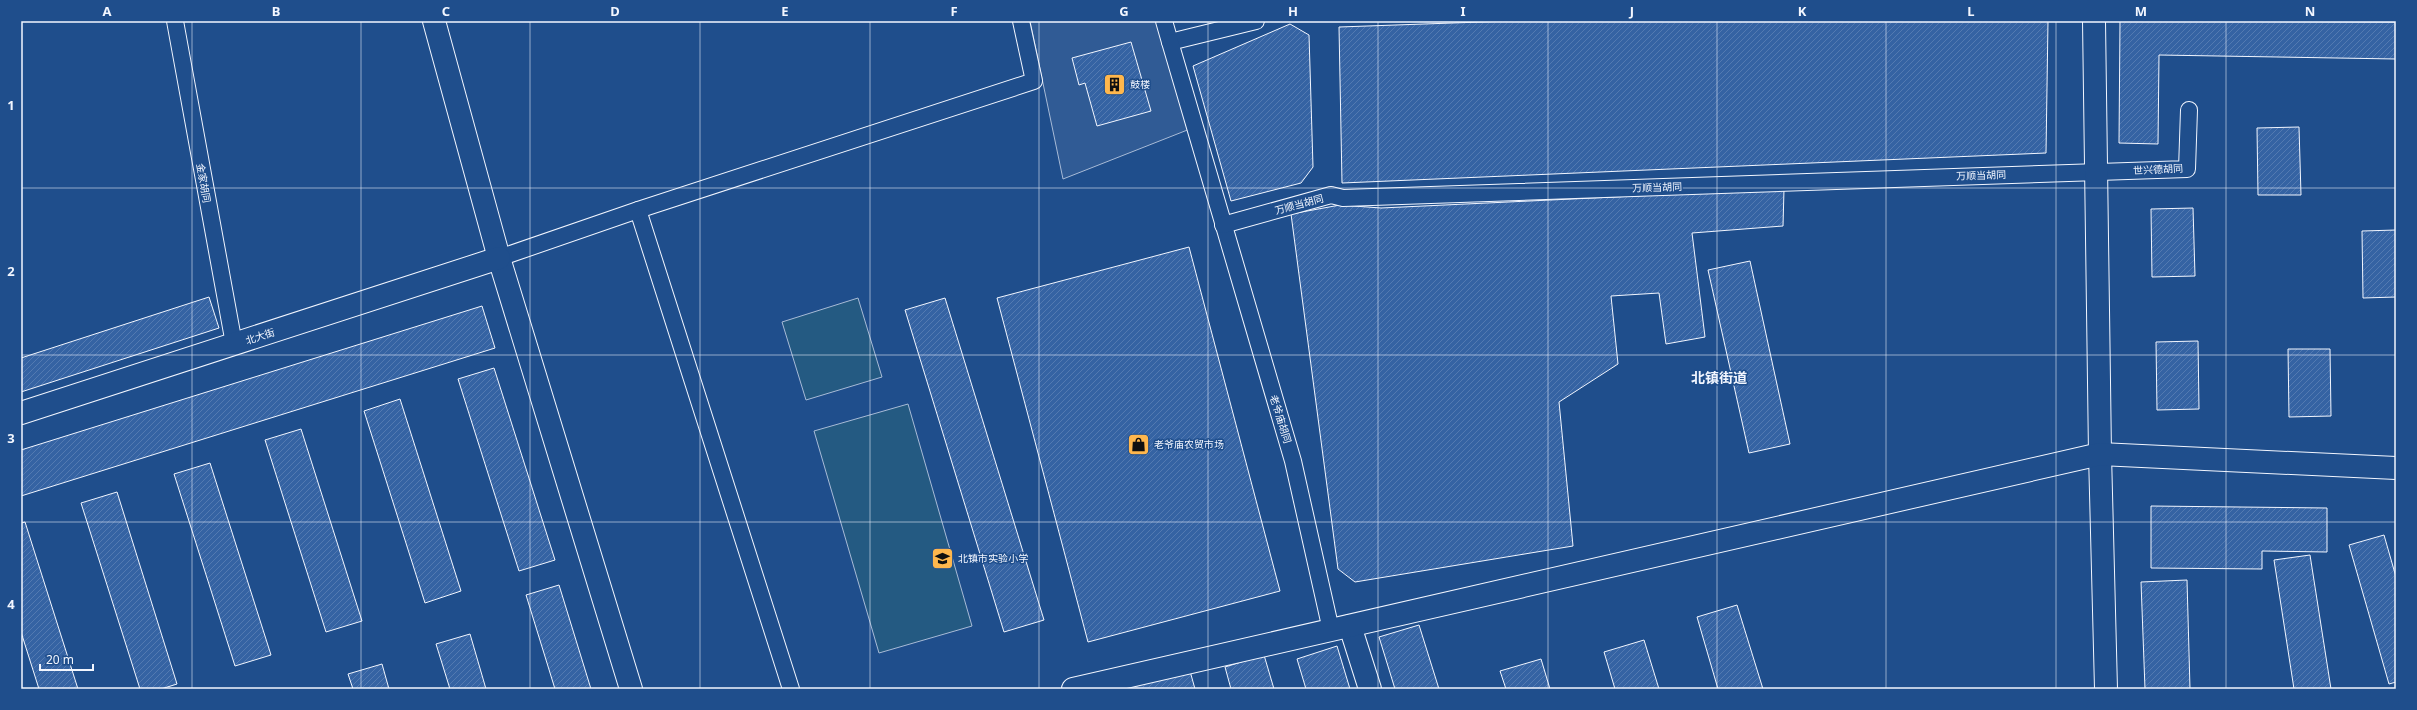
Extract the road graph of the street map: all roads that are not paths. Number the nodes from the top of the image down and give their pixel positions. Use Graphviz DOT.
graph roads {
  1 [pos="175,21"];
  2 [pos="434,21"];
  3 [pos="1021,21"];
  4 [pos="1164,21"];
  5 [pos="1256,21"];
  6 [pos="2094,21"];
  7 [pos="1170,42"];
  8 [pos="2189,110"];
  9 [pos="2096,171"];
  10 [pos="638,210"];
  11 [pos="1221,218"];
  12 [pos="499,258"];
  13 [pos="234,344"];
  14 [pos="21,413"];
  15 [pos="2100,454"];
  16 [pos="2396,468"];
  17 [pos="1341,628"];
  18 [pos="632,689"];
  19 [pos="791,689"];
  20 [pos="1073,689"];
  21 [pos="1370,689"];
  22 [pos="2106,689"];
  1 -- 13 [label="street, 金家胡同"];
  2 -- 12 [label="street"];
  3 -- 10 [label="street"];
  4 -- 7 [label="street, 老爷庙胡同"];
  5 -- 7 [label="street"];
  6 -- 9 [label="street"];
  7 -- 11 [label="street, 老爷庙胡同"];
  8 -- 9 [label="street, 世兴德胡同"];
  9 -- 11 [label="street, 万顺当胡同"];
  9 -- 15 [label="street"];
  10 -- 12 [label="street"];
  10 -- 19 [label="street"];
  11 -- 17 [label="street, 老爷庙胡同"];
  12 -- 13 [label="street, 北大街"];
  12 -- 18 [label="street"];
  13 -- 14 [label="street, 北大街"];
  15 -- 16 [label="street"];
  15 -- 17 [label="street"];
  15 -- 22 [label="street"];
  17 -- 20 [label="street"];
  17 -- 21 [label="street, 老爷庙胡同"];
}
